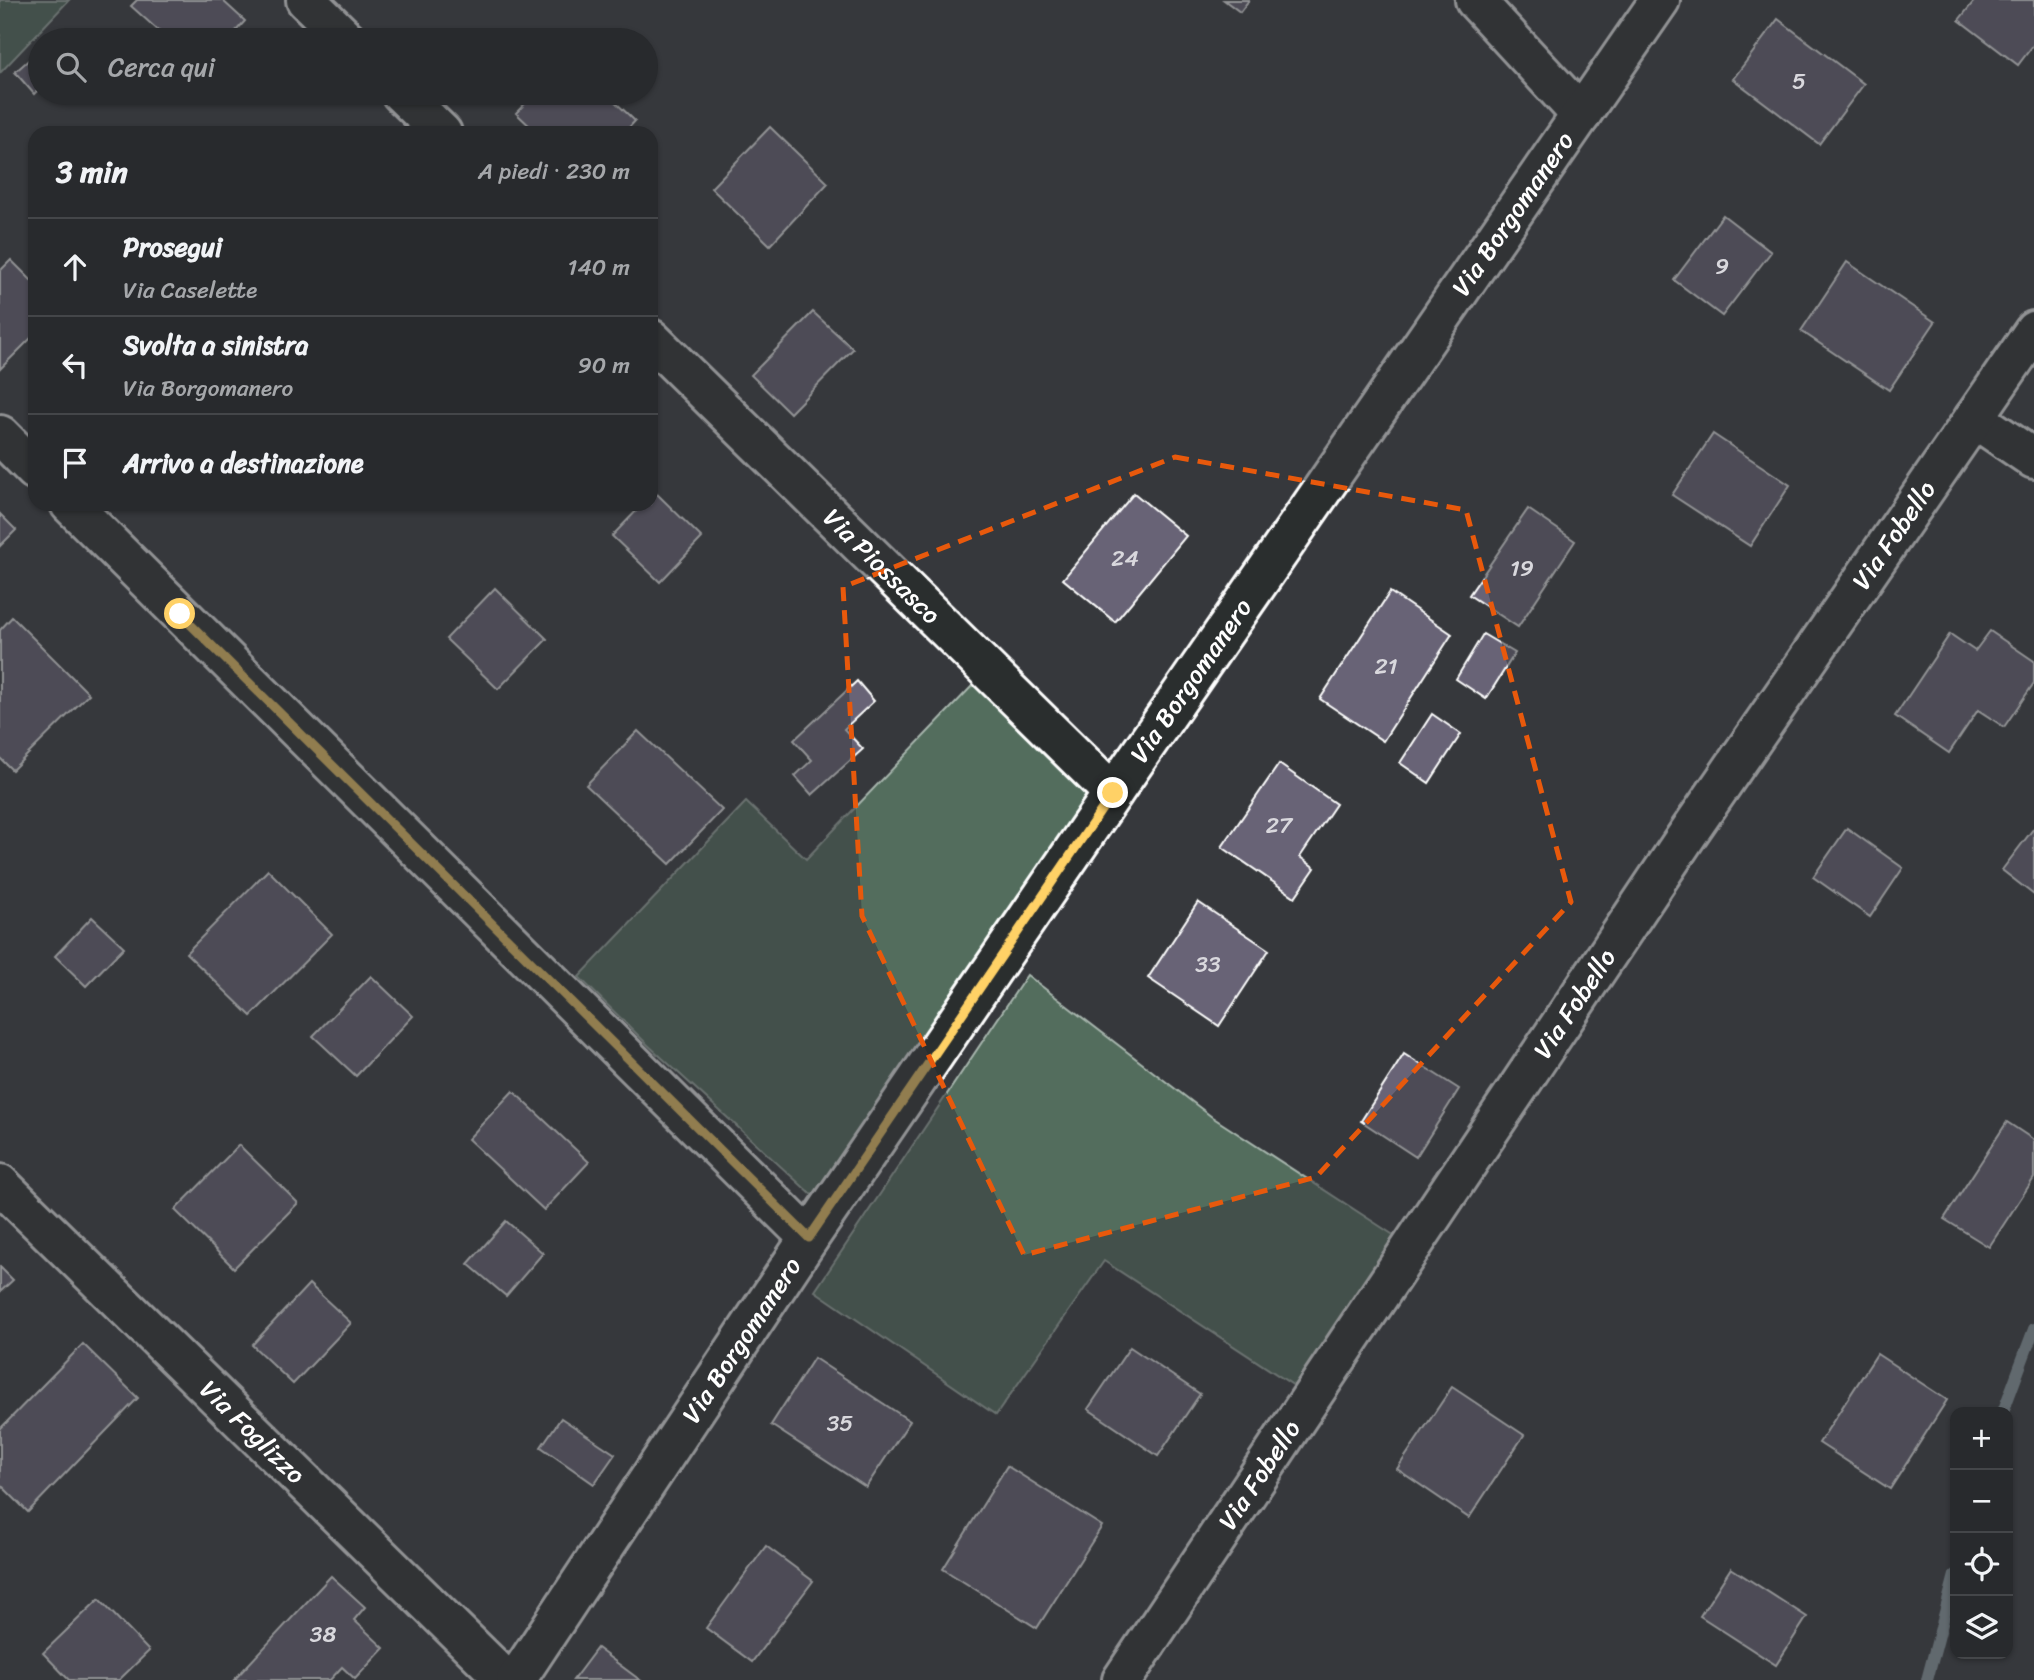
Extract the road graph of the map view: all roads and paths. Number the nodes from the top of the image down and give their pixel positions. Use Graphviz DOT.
graph roads {
  1 [pos="306,0"];
  2 [pos="1475,0"];
  3 [pos="1660,0"];
  4 [pos="335,28"];
  5 [pos="413,105"];
  6 [pos="1581,115"];
  7 [pos="435,126"];
  8 [pos="2034,331"];
  9 [pos="658,346"];
  10 [pos="1974,418"];
  11 [pos="0,435"];
  12 [pos="2034,460"];
  13 [pos="28,463"];
  14 [pos="77,511"];
  15 [pos="1113,793"];
  16 [pos="0,1184"];
  17 [pos="809,1238"];
  18 [pos="506,1680"];
  19 [pos="516,1680"];
  20 [pos="1122,1680"];
  1 -- 4 [label="street"];
  2 -- 6 [label="street"];
  3 -- 6 [label="street, Via Borgomanero"];
  5 -- 7 [label="street"];
  6 -- 15 [label="street, Via Borgomanero"];
  8 -- 10 [label="street, Via Fobello"];
  9 -- 15 [label="street, Via Piossasco"];
  10 -- 12 [label="street"];
  10 -- 20 [label="street, Via Fobello"];
  11 -- 13 [label="street"];
  14 -- 17 [label="street"];
  15 -- 17 [label="street, Via Borgomanero"];
  16 -- 18 [label="street, Via Foglizzo"];
  17 -- 19 [label="street, Via Borgomanero"];
}
